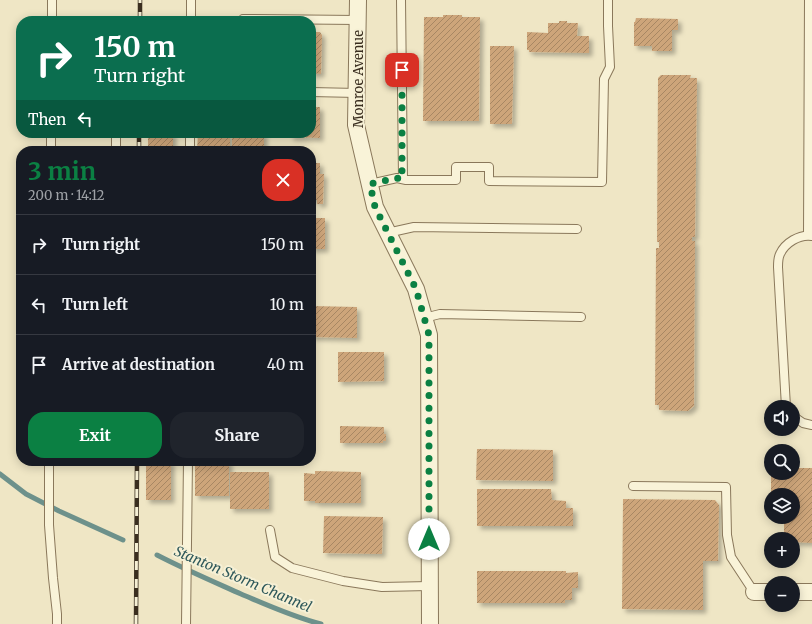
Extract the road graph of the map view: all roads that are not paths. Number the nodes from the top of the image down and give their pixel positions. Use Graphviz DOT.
graph roads {
  1 [pos="52,0"];
  2 [pos="191,0"];
  3 [pos="358,0"];
  4 [pos="402,0"];
  5 [pos="608,0"];
  6 [pos="810,0"];
  7 [pos="52,16"];
  8 [pos="191,16"];
  9 [pos="316,20"];
  10 [pos="358,20"];
  11 [pos="316,92"];
  12 [pos="357,93"];
  13 [pos="402,179"];
  14 [pos="370,184"];
  15 [pos="577,229"];
  16 [pos="387,233"];
  17 [pos="810,236"];
  18 [pos="581,317"];
  19 [pos="424,318"];
  20 [pos="786,400"];
  21 [pos="800,421"];
  22 [pos="812,424"];
  23 [pos="49,466"];
  24 [pos="188,466"];
  25 [pos="633,486"];
  26 [pos="270,530"];
  27 [pos="429,586"];
  28 [pos="754,592"];
  29 [pos="764,592"];
  30 [pos="800,592"];
  31 [pos="812,592"];
  32 [pos="57,624"];
  33 [pos="186,624"];
  34 [pos="430,624"];
  1 -- 7 [label="lane"];
  2 -- 8 [label="lane"];
  3 -- 10 [label="street, Monroe Avenue"];
  4 -- 13 [label="lane"];
  5 -- 13 [label="lane"];
  6 -- 17 [label="lane"];
  9 -- 10 [label="lane"];
  10 -- 12 [label="street, Monroe Avenue"];
  11 -- 12 [label="lane"];
  12 -- 14 [label="street, Monroe Avenue"];
  13 -- 14 [label="lane"];
  14 -- 16 [label="street, Monroe Avenue"];
  15 -- 16 [label="lane"];
  16 -- 19 [label="street, Monroe Avenue"];
  17 -- 20 [label="lane"];
  18 -- 19 [label="lane"];
  19 -- 27 [label="street, Monroe Avenue"];
  21 -- 22 [label="lane"];
  23 -- 32 [label="lane"];
  24 -- 33 [label="lane"];
  25 -- 28 [label="lane"];
  26 -- 27 [label="lane"];
  27 -- 34 [label="street, Monroe Avenue"];
  28 -- 29 [label="street"];
  30 -- 31 [label="street"];
}
